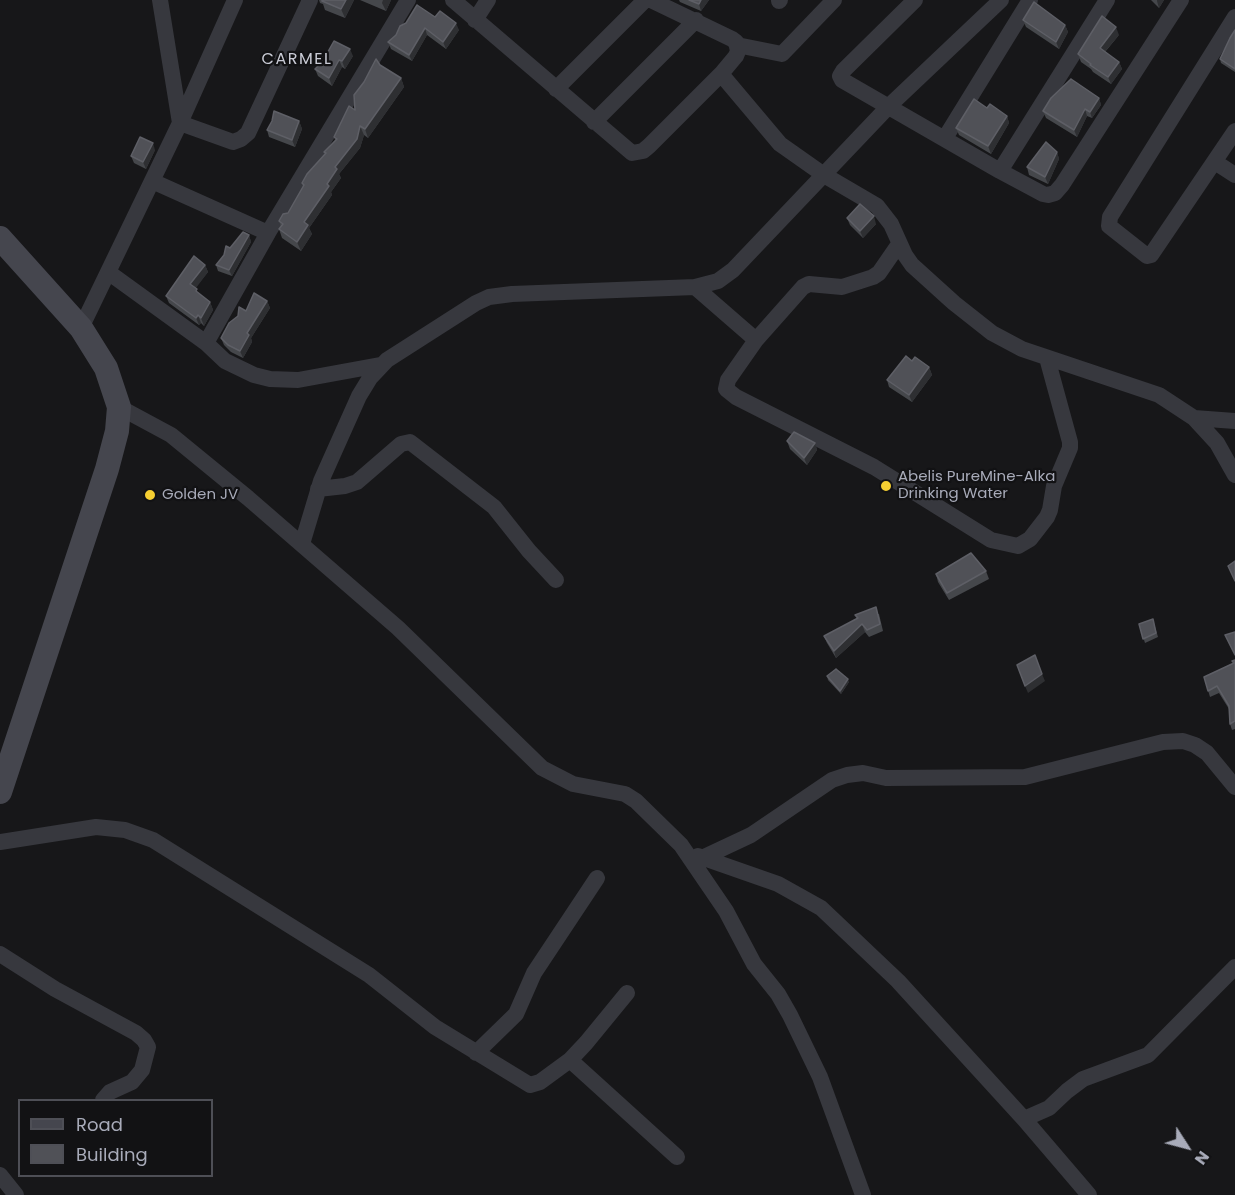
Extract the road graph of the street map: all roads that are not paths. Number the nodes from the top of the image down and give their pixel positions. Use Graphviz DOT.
graph roads {
  1 [pos="160,0"];
  2 [pos="235,0"];
  3 [pos="310,0"];
  4 [pos="408,0"];
  5 [pos="453,0"];
  6 [pos="488,0"];
  7 [pos="645,0"];
  8 [pos="651,0"];
  9 [pos="834,0"];
  10 [pos="915,0"];
  11 [pos="1001,0"];
  12 [pos="1030,0"];
  13 [pos="1107,0"];
  14 [pos="1181,0"];
  15 [pos="1235,17"];
  16 [pos="476,20"];
  17 [pos="696,20"];
  18 [pos="737,45"];
  19 [pos="721,74"];
  20 [pos="556,89"];
  21 [pos="889,106"];
  22 [pos="594,122"];
  23 [pos="180,123"];
  24 [pos="1235,131"];
  25 [pos="945,138"];
  26 [pos="1215,162"];
  27 [pos="1000,171"];
  28 [pos="824,175"];
  29 [pos="1235,175"];
  30 [pos="152,181"];
  31 [pos="268,233"];
  32 [pos="0,238"];
  33 [pos="899,244"];
  34 [pos="108,272"];
  35 [pos="695,287"];
  36 [pos="81,328"];
  37 [pos="756,340"];
  38 [pos="206,343"];
  39 [pos="1047,358"];
  40 [pos="380,365"];
  41 [pos="119,406"];
  42 [pos="1194,418"];
  43 [pos="1235,421"];
  44 [pos="1235,476"];
  45 [pos="318,489"];
  46 [pos="302,544"];
  47 [pos="556,580"];
  48 [pos="1235,787"];
  49 [pos="0,792"];
  50 [pos="0,842"];
  51 [pos="695,855"];
  52 [pos="597,878"];
  53 [pos="0,954"];
  54 [pos="1235,967"];
  55 [pos="627,993"];
  56 [pos="476,1053"];
  57 [pos="570,1060"];
  58 [pos="105,1099"];
  59 [pos="1024,1119"];
  60 [pos="677,1157"];
  61 [pos="0,1175"];
  62 [pos="16,1195"];
  63 [pos="863,1195"];
  64 [pos="1089,1195"];
  1 -- 23 [label="street"];
  2 -- 23 [label="street"];
  3 -- 23 [label="street"];
  4 -- 31 [label="street"];
  5 -- 16 [label="street"];
  6 -- 16 [label="street"];
  7 -- 20 [label="street"];
  8 -- 17 [label="street"];
  9 -- 18 [label="street"];
  10 -- 21 [label="street"];
  11 -- 21 [label="street"];
  12 -- 25 [label="street"];
  13 -- 27 [label="street"];
  14 -- 27 [label="street"];
  15 -- 26 [label="street"];
  16 -- 20 [label="street"];
  17 -- 18 [label="street"];
  17 -- 22 [label="street"];
  18 -- 19 [label="street"];
  19 -- 22 [label="street"];
  19 -- 28 [label="street"];
  20 -- 22 [label="street"];
  21 -- 25 [label="street"];
  21 -- 28 [label="street"];
  23 -- 30 [label="street"];
  24 -- 26 [label="street"];
  25 -- 27 [label="street"];
  26 -- 29 [label="street"];
  28 -- 33 [label="street"];
  28 -- 35 [label="street"];
  30 -- 31 [label="street"];
  30 -- 34 [label="street"];
  31 -- 38 [label="street"];
  32 -- 36 [label="street"];
  33 -- 37 [label="street"];
  33 -- 39 [label="street"];
  34 -- 36 [label="street"];
  34 -- 38 [label="street"];
  35 -- 37 [label="street"];
  35 -- 40 [label="street"];
  36 -- 41 [label="street"];
  37 -- 39 [label="street"];
  38 -- 40 [label="street"];
  39 -- 42 [label="street"];
  40 -- 45 [label="street"];
  41 -- 46 [label="street"];
  41 -- 49 [label="street"];
  42 -- 43 [label="street"];
  42 -- 44 [label="street"];
  45 -- 46 [label="street"];
  45 -- 47 [label="street"];
  46 -- 51 [label="street"];
  48 -- 51 [label="street"];
  50 -- 56 [label="street"];
  51 -- 59 [label="street"];
  51 -- 63 [label="street"];
  52 -- 56 [label="street"];
  53 -- 58 [label="street"];
  54 -- 59 [label="street"];
  55 -- 57 [label="street"];
  56 -- 57 [label="street"];
  57 -- 60 [label="street"];
  59 -- 64 [label="street"];
  61 -- 62 [label="street"];
}
